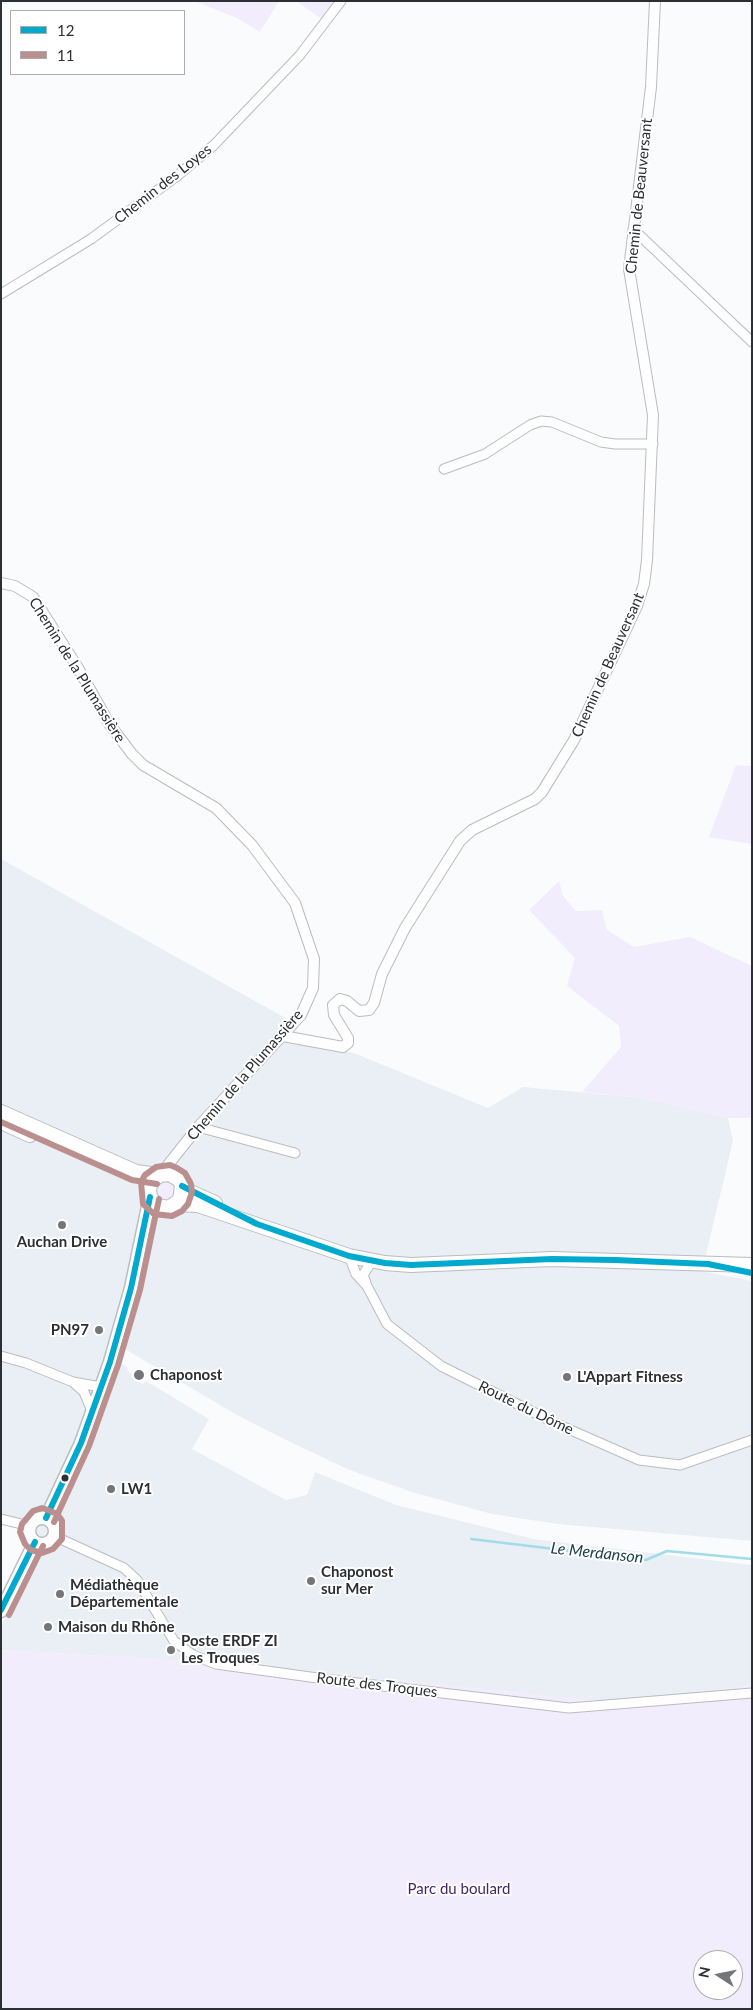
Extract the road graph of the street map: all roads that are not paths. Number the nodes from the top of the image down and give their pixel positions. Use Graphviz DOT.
graph roads {
  1 [pos="341,1"];
  2 [pos="655,1"];
  3 [pos="633,229"];
  4 [pos="1,294"];
  5 [pos="752,342"];
  6 [pos="653,444"];
  7 [pos="444,469"];
  8 [pos="1,583"];
  9 [pos="283,1036"];
  10 [pos="1,1112"];
  11 [pos="1,1122"];
  12 [pos="198,1127"];
  13 [pos="295,1153"];
  14 [pos="176,1154"];
  15 [pos="159,1175"];
  16 [pos="180,1183"];
  17 [pos="149,1193"];
  18 [pos="170,1206"];
  19 [pos="257,1224"];
  20 [pos="145,1226"];
  21 [pos="350,1256"];
  22 [pos="372,1261"];
  23 [pos="708,1264"];
  24 [pos="752,1265"];
  25 [pos="752,1273"];
  26 [pos="367,1286"];
  27 [pos="124,1316"];
  28 [pos="1,1356"];
  29 [pos="73,1382"];
  30 [pos="101,1387"];
  31 [pos="92,1411"];
  32 [pos="752,1440"];
  33 [pos="81,1443"];
  34 [pos="46,1518"];
  35 [pos="1,1519"];
  36 [pos="30,1526"];
  37 [pos="54,1536"];
  38 [pos="35,1542"];
  39 [pos="1,1611"];
  40 [pos="752,1693"];
  1 -- 4 [label="street, Chemin des Loyes"];
  2 -- 3 [label="street, Chemin de Beauversant"];
  3 -- 5 [label="street"];
  3 -- 6 [label="street, Chemin de Beauversant"];
  6 -- 7 [label="street"];
  6 -- 9 [label="street, Chemin de Beauversant"];
  8 -- 9 [label="street, Chemin de la Plumassière"];
  9 -- 12 [label="street, Chemin de la Plumassière"];
  10 -- 15 [label="main road"];
  11 -- 17 [label="main road"];
  12 -- 13 [label="street"];
  12 -- 14 [label="street, Chemin de la Plumassière"];
  14 -- 15 [label="street, Chemin de la Plumassière"];
  14 -- 16 [label="street, Chemin de la Plumassière"];
  15 -- 16 [label="main road"];
  15 -- 17 [label="main road"];
  16 -- 18 [label="main road"];
  16 -- 19 [label="main road"];
  17 -- 18 [label="main road"];
  17 -- 20 [label="main road"];
  18 -- 19 [label="main road"];
  18 -- 20 [label="main road"];
  19 -- 21 [label="main road"];
  20 -- 27 [label="main road"];
  21 -- 22 [label="main road"];
  21 -- 26 [label="street, Route du Dôme"];
  22 -- 23 [label="main road"];
  22 -- 26 [label="street"];
  23 -- 24 [label="main road"];
  23 -- 25 [label="main road"];
  26 -- 32 [label="street, Route du Dôme"];
  27 -- 30 [label="main road"];
  27 -- 33 [label="main road"];
  28 -- 29 [label="street"];
  29 -- 30 [label="street"];
  29 -- 31 [label="street"];
  30 -- 31 [label="main road"];
  31 -- 33 [label="main road"];
  33 -- 34 [label="main road"];
  34 -- 36 [label="main road"];
  34 -- 37 [label="main road"];
  35 -- 36 [label="street"];
  36 -- 38 [label="main road"];
  37 -- 38 [label="main road"];
  37 -- 40 [label="street, Route des Troques"];
  38 -- 39 [label="main road"];
}
